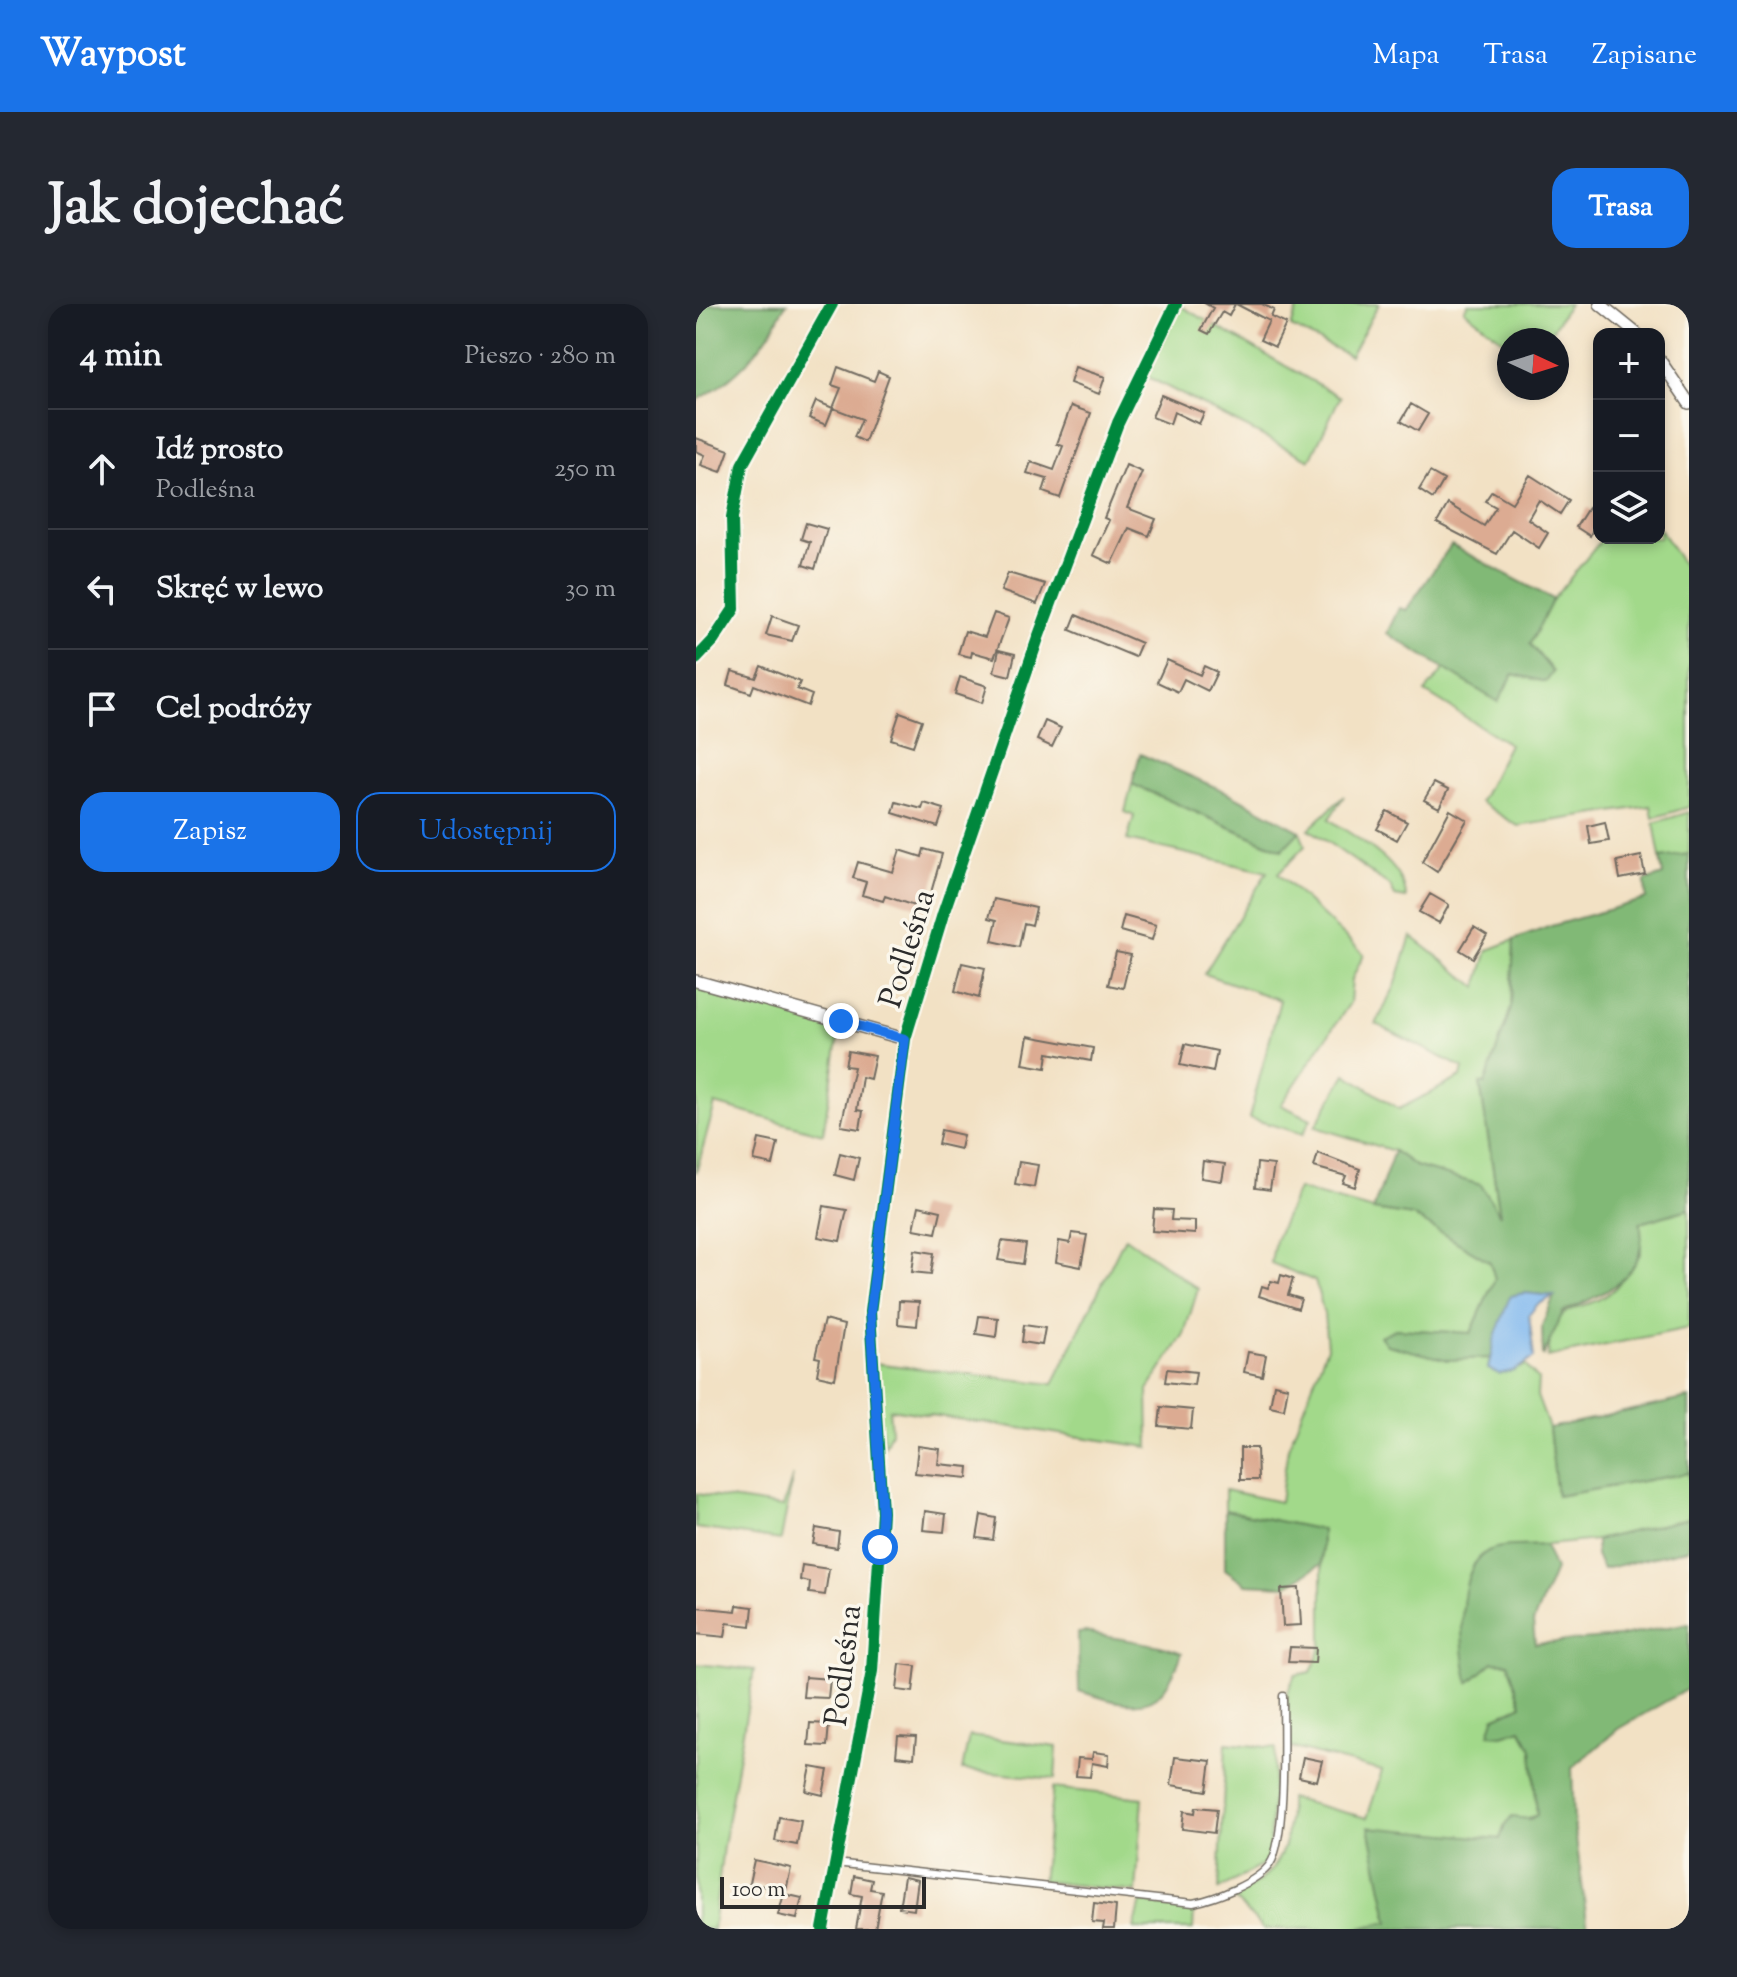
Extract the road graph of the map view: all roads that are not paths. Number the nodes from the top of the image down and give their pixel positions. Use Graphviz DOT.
graph roads {
  1 [pos="832,304"];
  2 [pos="1176,304"];
  3 [pos="1600,304"];
  4 [pos="1630,328"];
  5 [pos="1665,368"];
  6 [pos="1689,403"];
  7 [pos="696,659"];
  8 [pos="696,981"];
  9 [pos="905,1039"];
  10 [pos="1283,1696"];
  11 [pos="835,1863"];
  12 [pos="823,1929"];
  1 -- 7 [label="street"];
  2 -- 9 [label="street, Podleśna"];
  3 -- 4 [label="street"];
  5 -- 6 [label="street"];
  8 -- 9 [label="street"];
  9 -- 11 [label="street, Podleśna"];
  10 -- 11 [label="lane"];
  11 -- 12 [label="street, Podleśna"];
}
